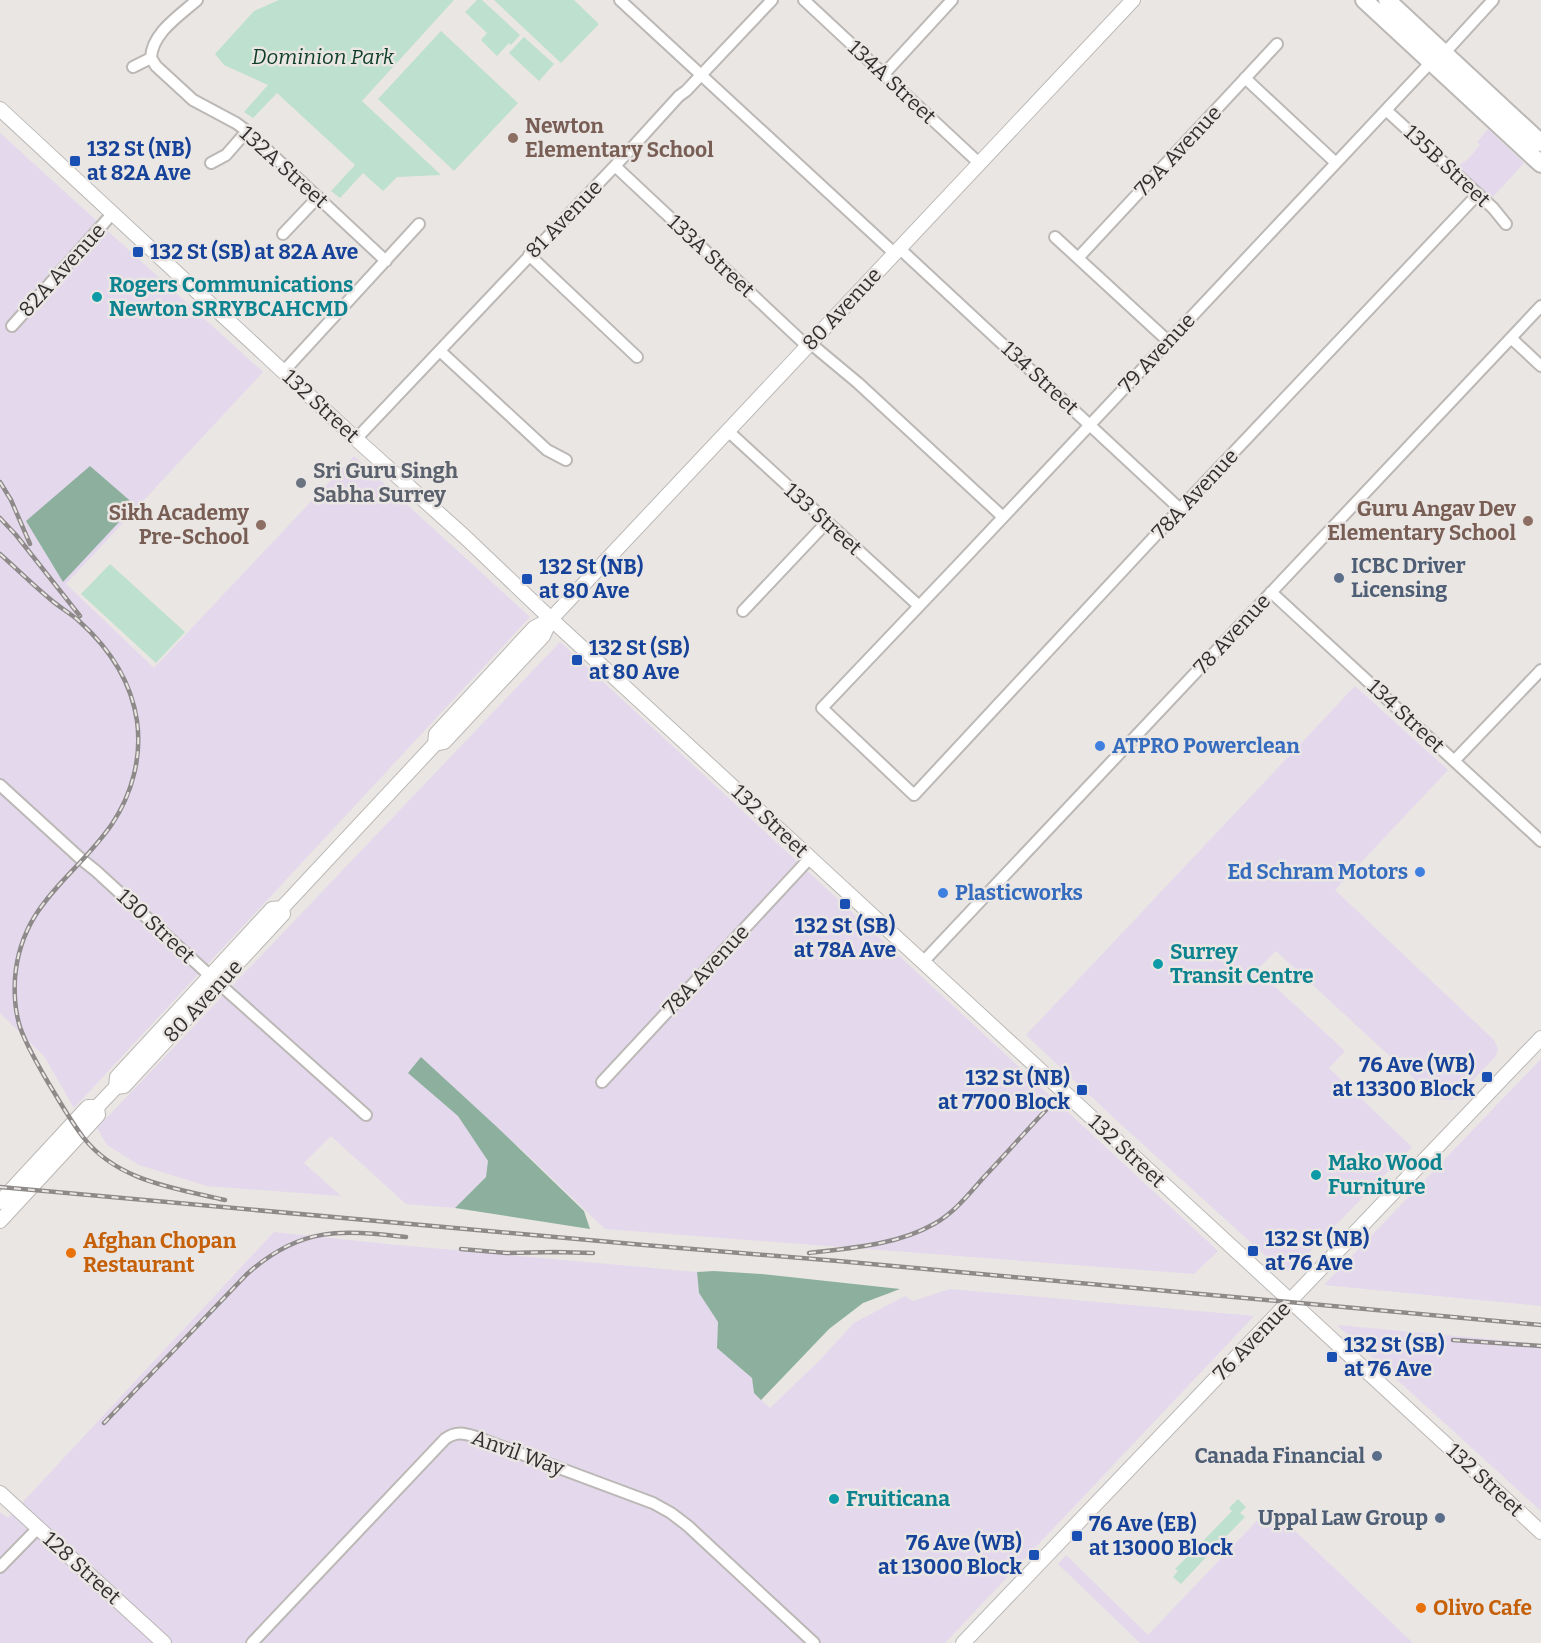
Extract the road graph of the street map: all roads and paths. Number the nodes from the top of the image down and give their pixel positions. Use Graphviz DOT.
graph roads {
  1 [pos="197,0"];
  2 [pos="620,0"];
  3 [pos="772,0"];
  4 [pos="804,0"];
  5 [pos="952,0"];
  6 [pos="1132,0"];
  7 [pos="1364,0"];
  8 [pos="1387,0"];
  9 [pos="1493,0"];
  10 [pos="1277,44"];
  11 [pos="1438,57"];
  12 [pos="151,58"];
  13 [pos="133,67"];
  14 [pos="884,74"];
  15 [pos="701,75"];
  16 [pos="1245,78"];
  17 [pos="0,109"];
  18 [pos="1386,110"];
  19 [pos="248,131"];
  20 [pos="1541,143"];
  21 [pos="212,163"];
  22 [pos="979,163"];
  23 [pos="1336,163"];
  24 [pos="1541,164"];
  25 [pos="615,166"];
  26 [pos="1478,194"];
  27 [pos="318,197"];
  28 [pos="113,213"];
  29 [pos="419,224"];
  30 [pos="1506,224"];
  31 [pos="284,234"];
  32 [pos="1055,237"];
  33 [pos="897,251"];
  34 [pos="529,255"];
  35 [pos="1078,258"];
  36 [pos="386,261"];
  37 [pos="1541,306"];
  38 [pos="12,326"];
  39 [pos="1511,338"];
  40 [pos="1168,342"];
  41 [pos="809,345"];
  42 [pos="440,351"];
  43 [pos="637,357"];
  44 [pos="1541,366"];
  45 [pos="284,371"];
  46 [pos="1090,425"];
  47 [pos="728,431"];
  48 [pos="357,439"];
  49 [pos="566,460"];
  50 [pos="1180,509"];
  51 [pos="1003,517"];
  52 [pos="827,522"];
  53 [pos="1271,592"];
  54 [pos="919,606"];
  55 [pos="743,611"];
  56 [pos="551,619"];
  57 [pos="1541,670"];
  58 [pos="822,708"];
  59 [pos="1454,761"];
  60 [pos="0,785"];
  61 [pos="1541,841"];
  62 [pos="810,858"];
  63 [pos="923,962"];
  64 [pos="214,980"];
  65 [pos="1541,1038"];
  66 [pos="602,1082"];
  67 [pos="97,1107"];
  68 [pos="366,1115"];
  69 [pos="0,1202"];
  70 [pos="0,1221"];
  71 [pos="1290,1301"];
  72 [pos="0,1493"];
  73 [pos="38,1528"];
  74 [pos="1541,1532"];
  75 [pos="0,1567"];
  76 [pos="971,1640"];
  77 [pos="164,1643"];
  78 [pos="252,1643"];
  79 [pos="814,1643"];
  1 -- 12 [label="street"];
  2 -- 15 [label="street, 134 Street"];
  3 -- 15 [label="street, 81 Avenue"];
  4 -- 14 [label="street, 134A Street"];
  5 -- 14 [label="street"];
  6 -- 22 [label="main road, 80 Avenue"];
  7 -- 11 [label="main road"];
  8 -- 11 [label="main road"];
  9 -- 11 [label="street, 79 Avenue"];
  10 -- 16 [label="street, 79A Avenue"];
  11 -- 18 [label="street, 79 Avenue"];
  11 -- 20 [label="main road"];
  11 -- 24 [label="main road"];
  12 -- 13 [label="street"];
  12 -- 19 [label="street, 132A Street"];
  14 -- 22 [label="street, 134A Street"];
  15 -- 25 [label="street, 81 Avenue"];
  15 -- 33 [label="street, 134 Street"];
  16 -- 23 [label="street"];
  16 -- 35 [label="street, 79A Avenue"];
  17 -- 28 [label="main road, 132 Street"];
  18 -- 23 [label="street, 79 Avenue"];
  18 -- 26 [label="street, 135B Street"];
  19 -- 21 [label="street"];
  19 -- 27 [label="street, 132A Street"];
  22 -- 33 [label="main road, 80 Avenue"];
  23 -- 40 [label="street, 79 Avenue"];
  25 -- 34 [label="street, 81 Avenue"];
  25 -- 41 [label="street, 133A Street"];
  26 -- 30 [label="street, 135B Street"];
  26 -- 50 [label="street, 78A Avenue"];
  27 -- 31 [label="street"];
  27 -- 36 [label="street, 132A Street"];
  28 -- 38 [label="street, 82A Avenue"];
  28 -- 45 [label="main road, 132 Street"];
  29 -- 36 [label="street"];
  32 -- 35 [label="street"];
  33 -- 41 [label="main road, 80 Avenue"];
  33 -- 46 [label="street, 134 Street"];
  34 -- 42 [label="street, 81 Avenue"];
  34 -- 43 [label="street"];
  35 -- 40 [label="street"];
  36 -- 45 [label="street"];
  37 -- 39 [label="street, 78 Avenue"];
  39 -- 44 [label="street"];
  39 -- 53 [label="street, 78 Avenue"];
  40 -- 46 [label="street, 79 Avenue"];
  41 -- 47 [label="main road, 80 Avenue"];
  41 -- 51 [label="street, 133A Street"];
  42 -- 48 [label="street, 81 Avenue"];
  42 -- 49 [label="street"];
  45 -- 48 [label="main road, 132 Street"];
  46 -- 50 [label="street, 134 Street"];
  46 -- 51 [label="street, 79 Avenue"];
  47 -- 52 [label="street, 133 Street"];
  47 -- 56 [label="main road, 80 Avenue"];
  48 -- 56 [label="main road, 132 Street"];
  50 -- 58 [label="street, 78A Avenue"];
  51 -- 54 [label="street, 79 Avenue"];
  52 -- 54 [label="street, 133 Street"];
  52 -- 55 [label="street"];
  53 -- 59 [label="street, 134 Street"];
  53 -- 63 [label="street, 78 Avenue"];
  54 -- 58 [label="street, 79 Avenue"];
  56 -- 62 [label="main road, 132 Street"];
  56 -- 64 [label="main road, 80 Avenue"];
  57 -- 59 [label="street"];
  59 -- 61 [label="street, 134 Street"];
  60 -- 64 [label="street, 130 Street"];
  62 -- 63 [label="main road, 132 Street"];
  62 -- 66 [label="street, 78A Avenue"];
  63 -- 71 [label="main road, 132 Street"];
  64 -- 67 [label="main road, 80 Avenue"];
  64 -- 68 [label="street, 130 Street"];
  65 -- 71 [label="main road, 76 Avenue"];
  67 -- 69 [label="main road, 80 Avenue"];
  67 -- 70 [label="main road, 80 Avenue"];
  71 -- 74 [label="main road, 132 Street"];
  71 -- 76 [label="main road, 76 Avenue"];
  72 -- 73 [label="main road, 128 Street"];
  73 -- 75 [label="street"];
  73 -- 77 [label="main road, 128 Street"];
  78 -- 79 [label="street, Anvil Way"];
}
